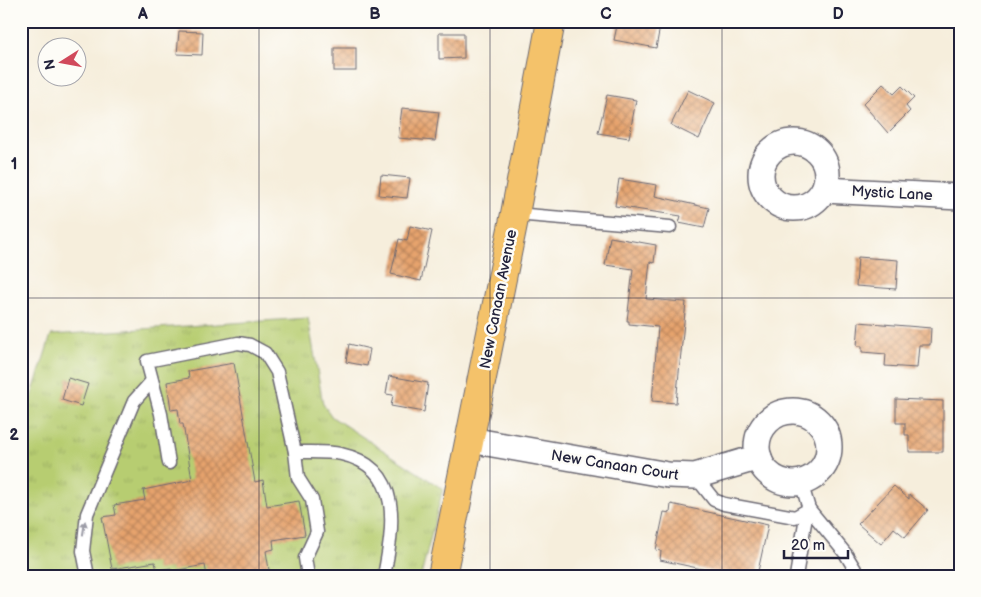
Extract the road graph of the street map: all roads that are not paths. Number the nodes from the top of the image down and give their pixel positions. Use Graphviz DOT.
graph roads {
  1 [pos="551,21"];
  2 [pos="824,190"];
  3 [pos="960,197"];
  4 [pos="515,214"];
  5 [pos="670,227"];
  6 [pos="151,382"];
  7 [pos="470,440"];
  8 [pos="295,452"];
  9 [pos="758,457"];
  10 [pos="169,463"];
  11 [pos="695,476"];
  12 [pos="801,482"];
  13 [pos="808,510"];
  14 [pos="88,576"];
  15 [pos="308,576"];
  16 [pos="384,576"];
  17 [pos="442,576"];
  18 [pos="796,576"];
  19 [pos="858,576"];
  1 -- 4 [label="main road, New Canaan Avenue"];
  2 -- 3 [label="street, Mystic Lane"];
  4 -- 5 [label="lane"];
  4 -- 7 [label="main road, New Canaan Avenue"];
  6 -- 8 [label="lane"];
  6 -- 10 [label="lane"];
  14 -- 6 [label="lane, one-way"];
  7 -- 11 [label="street, New Canaan Court"];
  7 -- 17 [label="main road, New Canaan Avenue"];
  8 -- 15 [label="lane"];
  8 -- 16 [label="lane"];
  9 -- 11 [label="street, New Canaan Court"];
  9 -- 12 [label="street"];
  9 -- 12 [label="street"];
  11 -- 13 [label="lane"];
  12 -- 13 [label="lane"];
  13 -- 18 [label="lane"];
  13 -- 19 [label="lane"];
}
